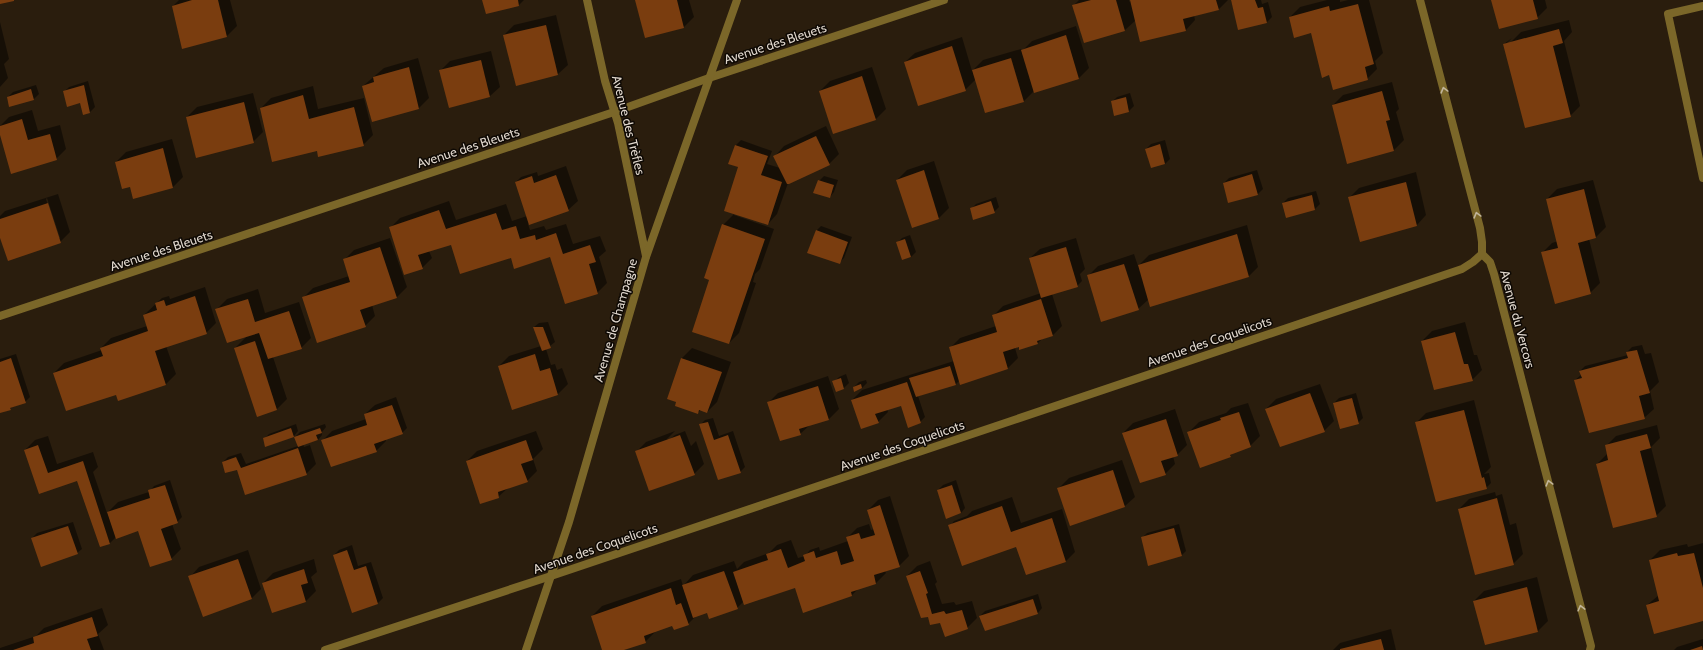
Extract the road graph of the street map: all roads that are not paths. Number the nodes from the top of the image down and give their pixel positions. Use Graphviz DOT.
graph roads {
  1 [pos="587,0"];
  2 [pos="737,0"];
  3 [pos="944,0"];
  4 [pos="1420,0"];
  5 [pos="1703,6"];
  6 [pos="709,78"];
  7 [pos="614,112"];
  8 [pos="1703,178"];
  9 [pos="1482,254"];
  10 [pos="646,257"];
  11 [pos="0,316"];
  12 [pos="551,576"];
  13 [pos="1590,648"];
  14 [pos="325,650"];
  15 [pos="526,650"];
  1 -- 7 [label="street, Avenue des Trèfles"];
  2 -- 6 [label="street, Avenue de Champagne"];
  3 -- 6 [label="street, Avenue des Bleuets"];
  9 -- 4 [label="street, one-way"];
  5 -- 8 [label="street"];
  6 -- 7 [label="street, Avenue des Bleuets"];
  6 -- 10 [label="street, Avenue de Champagne"];
  7 -- 10 [label="street, Avenue des Trèfles"];
  7 -- 11 [label="street, Avenue des Bleuets"];
  9 -- 12 [label="street, Avenue des Coquelicots"];
  13 -- 9 [label="street, Avenue du Vercors, one-way"];
  10 -- 12 [label="street, Avenue de Champagne"];
  12 -- 14 [label="street, Avenue des Coquelicots"];
  12 -- 15 [label="street, Avenue de Champagne"];
}
